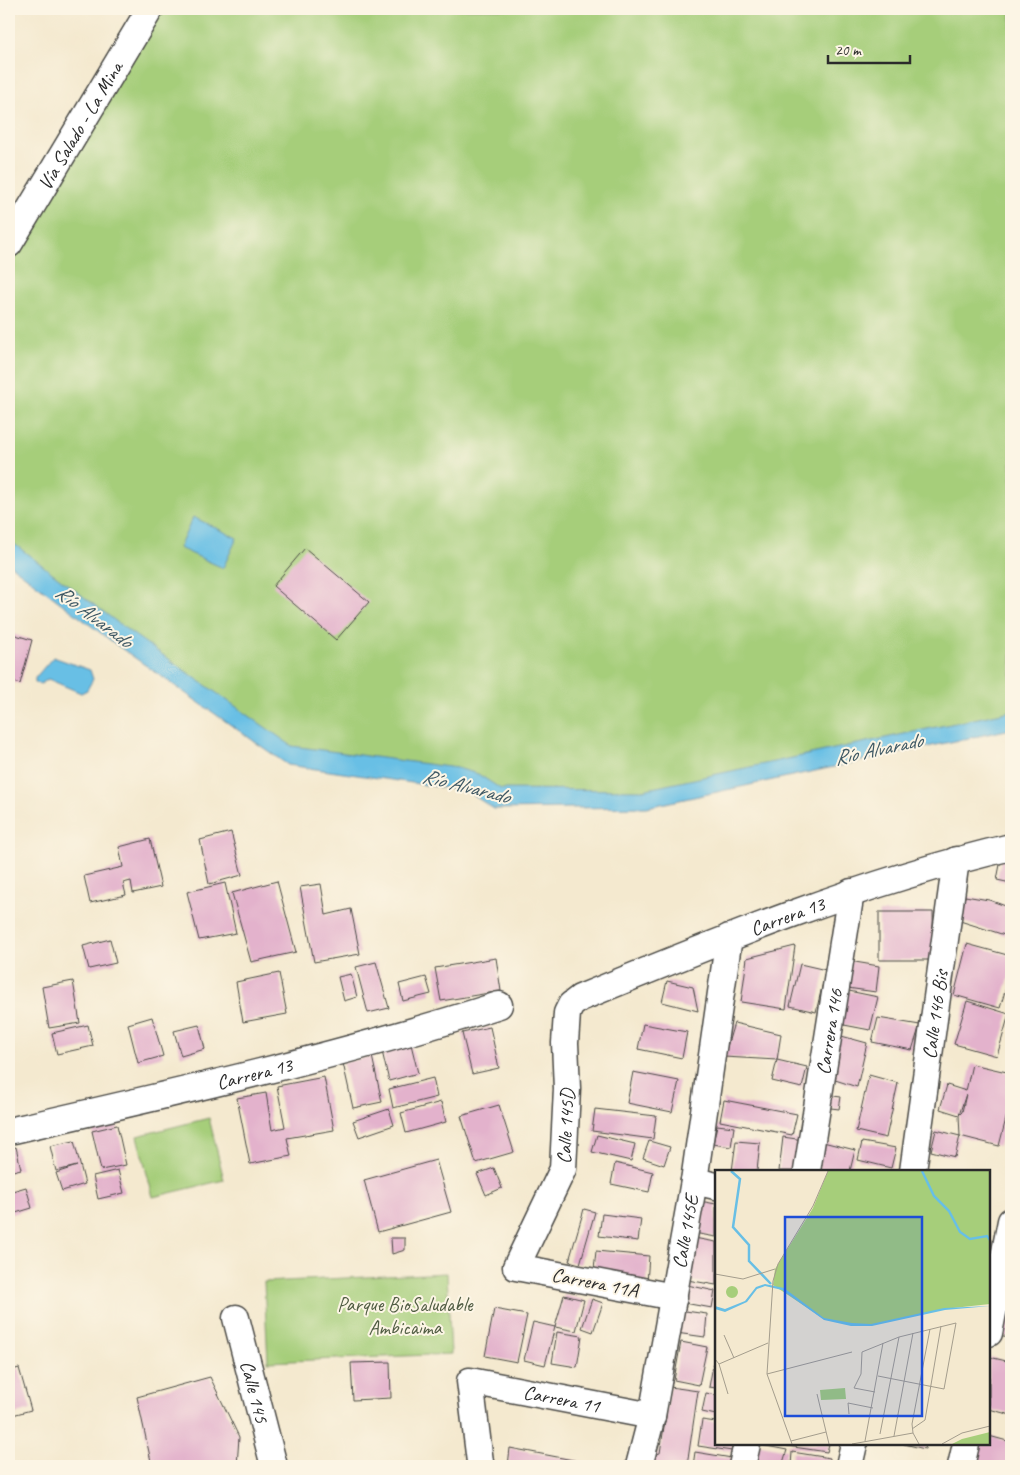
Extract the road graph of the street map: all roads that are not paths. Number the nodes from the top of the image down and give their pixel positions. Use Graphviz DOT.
graph roads {
  1 [pos="150,9"];
  2 [pos="9,244"];
  3 [pos="1011,847"];
  4 [pos="956,860"];
  5 [pos="851,892"];
  6 [pos="729,937"];
  7 [pos="499,1005"];
  8 [pos="571,1005"];
  9 [pos="9,1131"];
  10 [pos="807,1170"];
  11 [pos="913,1170"];
  12 [pos="705,1183"];
  13 [pos="1011,1221"];
  14 [pos="1002,1248"];
  15 [pos="516,1267"];
  16 [pos="674,1297"];
  17 [pos="236,1318"];
  18 [pos="990,1326"];
  19 [pos="652,1416"];
  20 [pos="747,1445"];
  21 [pos="854,1445"];
  22 [pos="966,1445"];
  23 [pos="480,1462"];
  24 [pos="274,1466"];
  25 [pos="639,1466"];
  26 [pos="742,1466"];
  27 [pos="849,1466"];
  28 [pos="961,1466"];
  1 -- 2 [label="street, Vía Salado - La Mina"];
  3 -- 4 [label="street, Carrera 13"];
  4 -- 5 [label="street, Carrera 13"];
  4 -- 11 [label="street, Calle 146 Bis"];
  5 -- 6 [label="street, Carrera 13"];
  5 -- 10 [label="street, Carrera 146"];
  6 -- 8 [label="street, Carrera 13"];
  6 -- 12 [label="street, Calle 145E"];
  7 -- 9 [label="street, Carrera 13"];
  8 -- 15 [label="street, Calle 145D"];
  12 -- 16 [label="street, Calle 145E"];
  13 -- 14 [label="street"];
  14 -- 18 [label="street"];
  15 -- 16 [label="street, Carrera 11A"];
  16 -- 19 [label="street, Calle 145E"];
  17 -- 24 [label="street, Calle 145"];
  19 -- 23 [label="street, Carrera 11"];
  19 -- 25 [label="street, Calle 145E"];
  20 -- 26 [label="street"];
  21 -- 27 [label="street"];
  22 -- 28 [label="street"];
}
